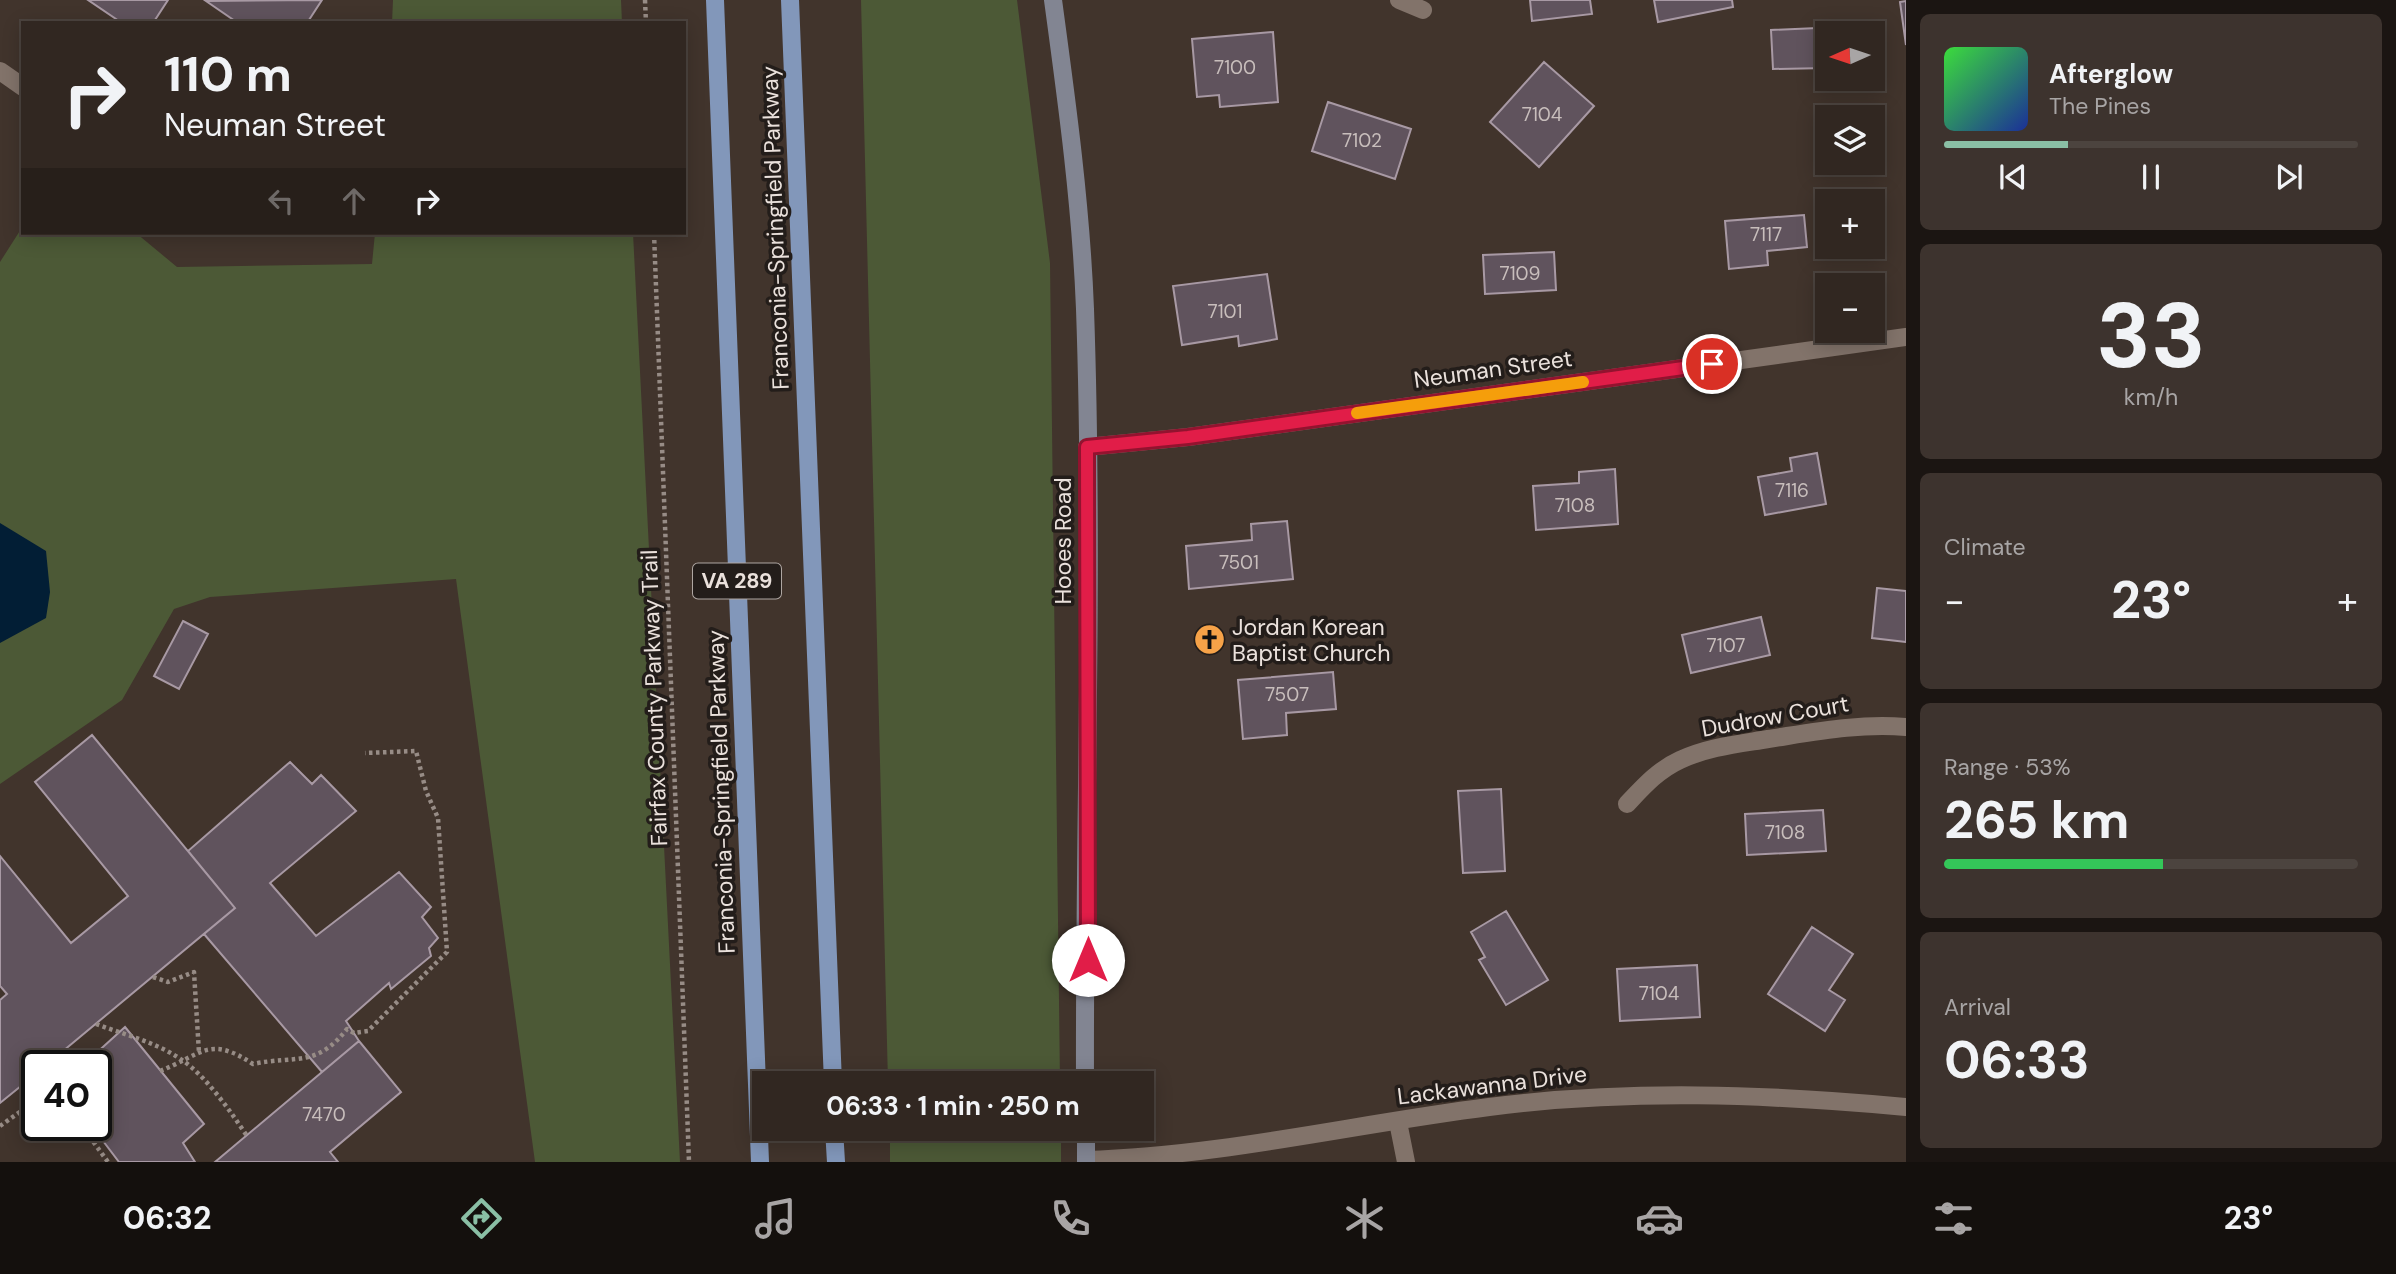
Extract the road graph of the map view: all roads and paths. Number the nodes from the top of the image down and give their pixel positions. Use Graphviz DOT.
graph roads {
  1 [pos="645,0"];
  2 [pos="715,0"];
  3 [pos="790,0"];
  4 [pos="1053,0"];
  5 [pos="1399,0"];
  6 [pos="1423,10"];
  7 [pos="646,21"];
  8 [pos="0,71"];
  9 [pos="21,86"];
  10 [pos="654,235"];
  11 [pos="1906,337"];
  12 [pos="1087,447"];
  13 [pos="1906,727"];
  14 [pos="365,753"];
  15 [pos="1627,804"];
  16 [pos="153,977"];
  17 [pos="96,1024"];
  18 [pos="199,1053"];
  19 [pos="184,1061"];
  20 [pos="160,1071"];
  21 [pos="833,1071"];
  22 [pos="1085,1071"];
  23 [pos="1906,1107"];
  24 [pos="21,1111"];
  25 [pos="1398,1122"];
  26 [pos="0,1126"];
  27 [pos="247,1136"];
  28 [pos="93,1141"];
  29 [pos="835,1141"];
  30 [pos="1086,1141"];
  31 [pos="1086,1161"];
  32 [pos="108,1162"];
  33 [pos="690,1162"];
  34 [pos="760,1162"];
  35 [pos="836,1162"];
  36 [pos="1406,1162"];
  1 -- 7 [label="path"];
  2 -- 34 [label="main road, Franconia-Springfield Parkway / VA 289"];
  3 -- 21 [label="main road, Franconia-Springfield Parkway / VA 289"];
  4 -- 12 [label="street, Hooes Road"];
  5 -- 6 [label="street"];
  8 -- 9 [label="street"];
  10 -- 33 [label="path, Fairfax County Parkway Trail"];
  11 -- 12 [label="street, Neuman Street"];
  12 -- 22 [label="street, Hooes Road"];
  13 -- 15 [label="street, Dudrow Court"];
  14 -- 18 [label="path"];
  16 -- 18 [label="path"];
  17 -- 19 [label="path"];
  18 -- 19 [label="path"];
  19 -- 20 [label="path"];
  19 -- 27 [label="path"];
  23 -- 25 [label="street, Lackawanna Drive"];
  24 -- 26 [label="path"];
  25 -- 31 [label="street, Lackawanna Drive"];
  25 -- 36 [label="street"];
  28 -- 32 [label="path"];
  29 -- 35 [label="main road"];
  30 -- 31 [label="street"];
}
